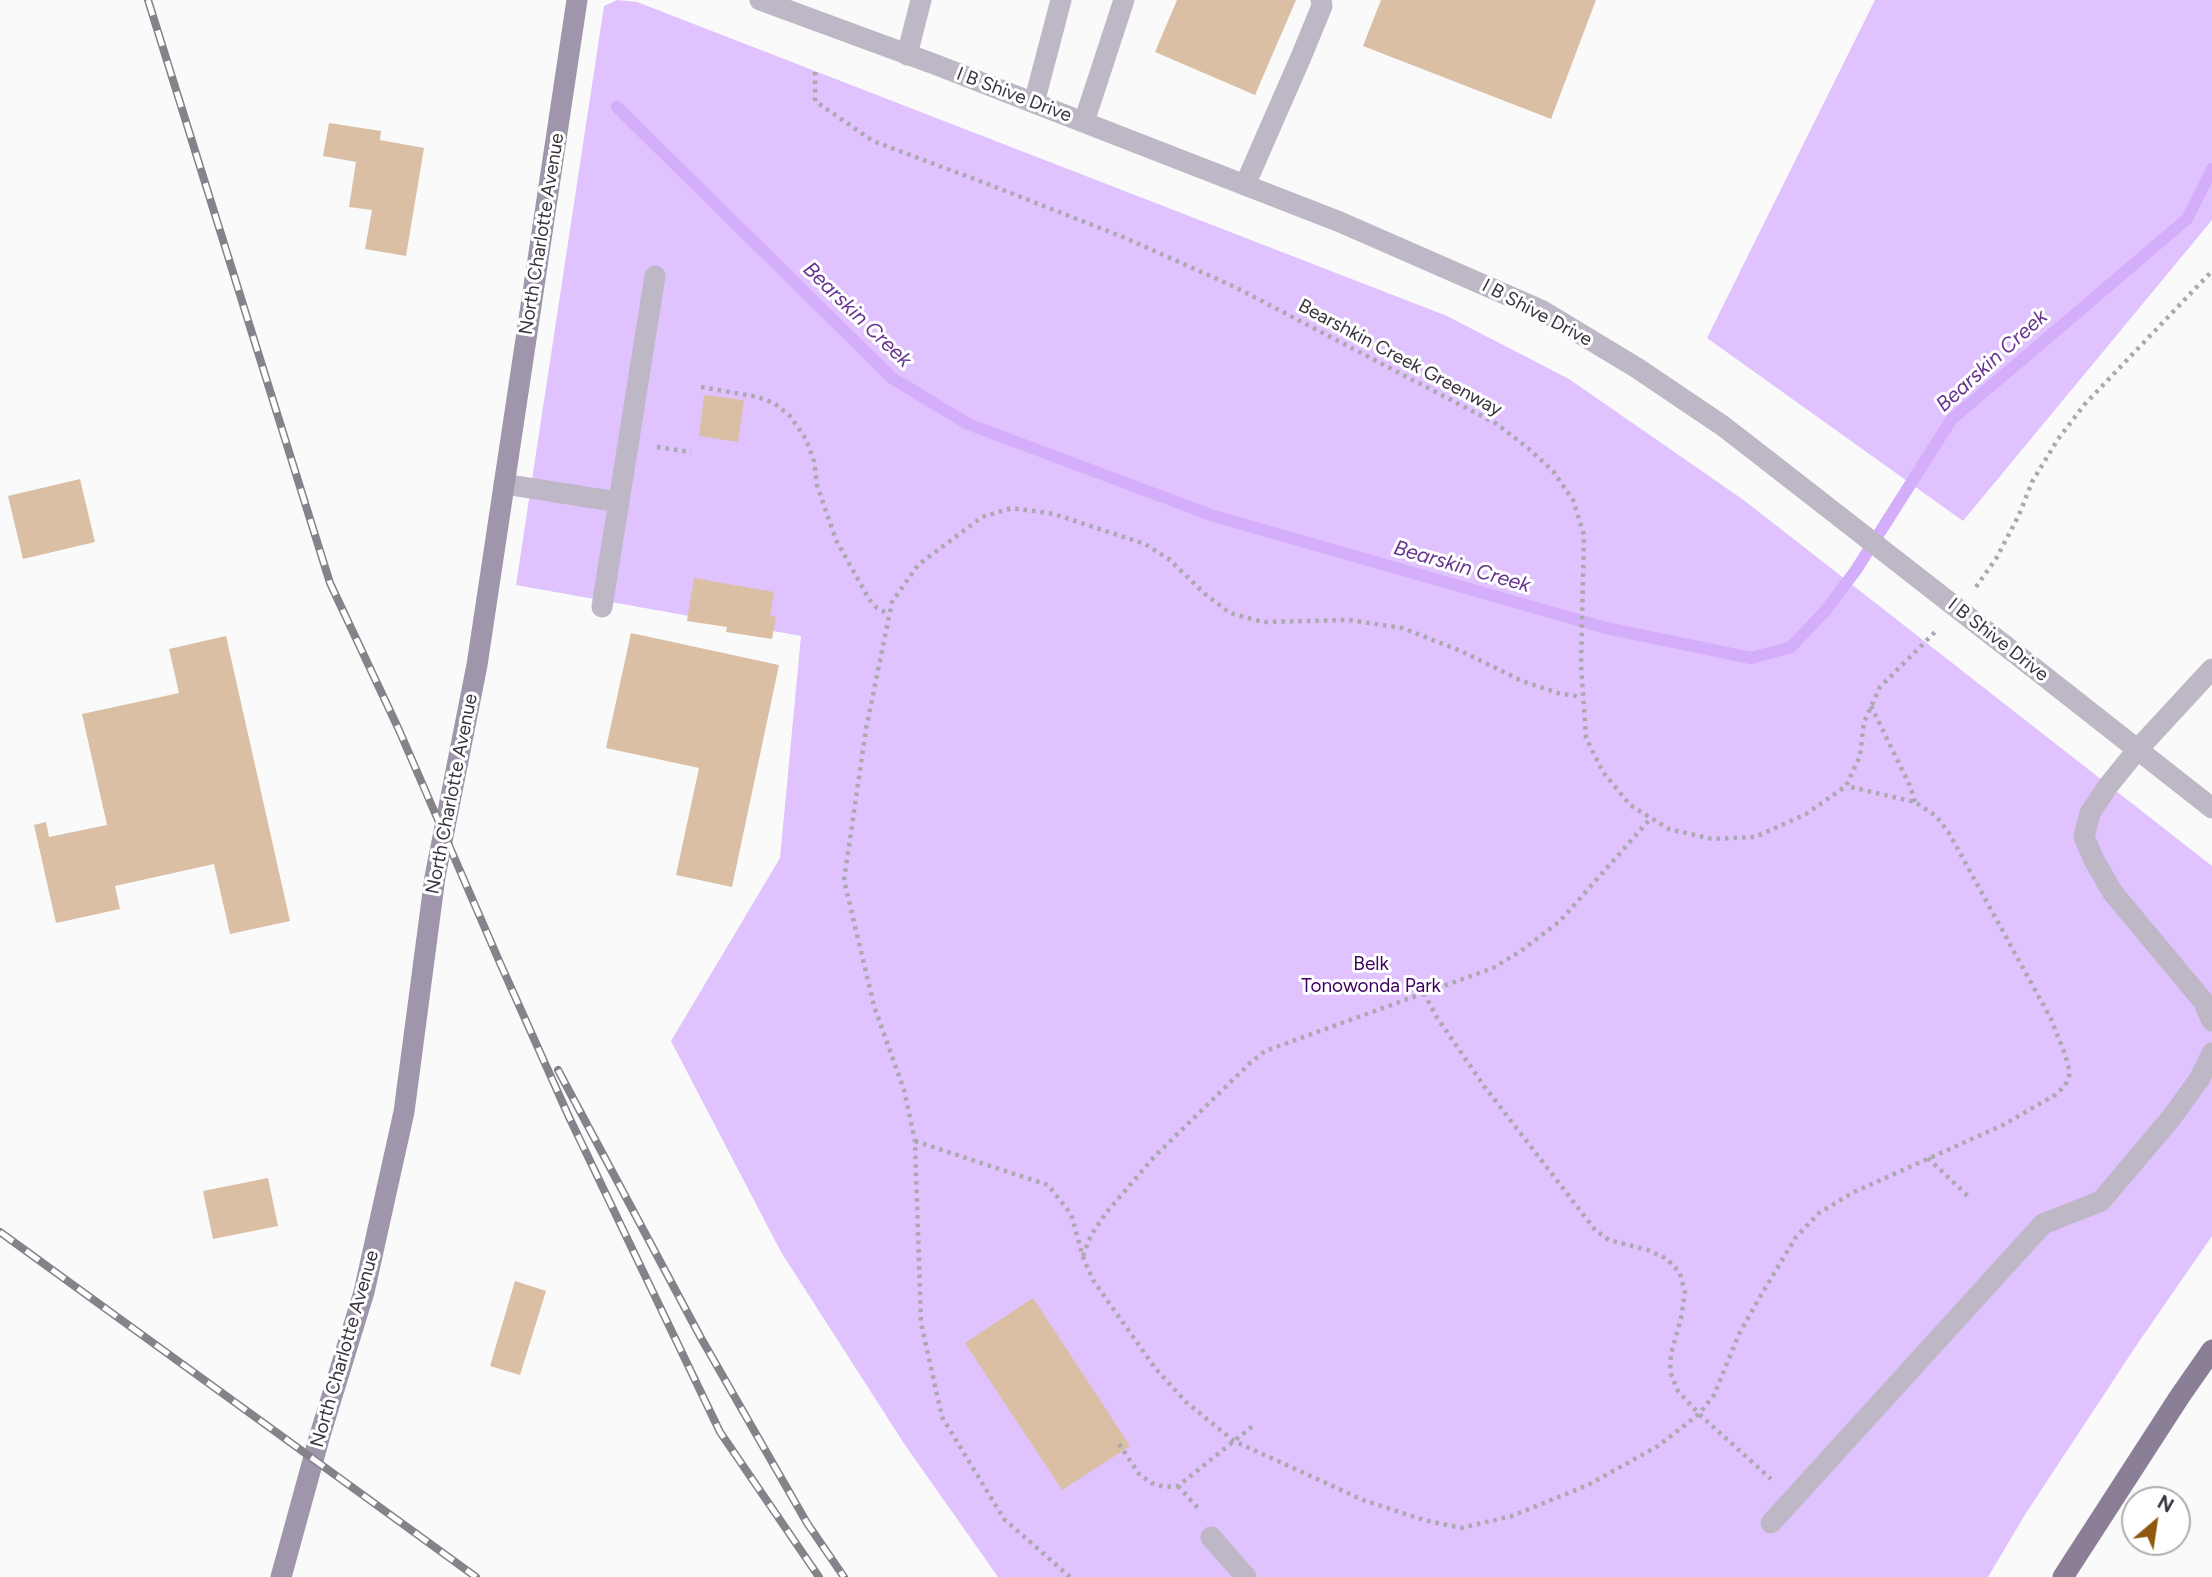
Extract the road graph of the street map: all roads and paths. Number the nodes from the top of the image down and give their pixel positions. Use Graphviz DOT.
graph roads {
  1 [pos="577,0"];
  2 [pos="760,0"];
  3 [pos="921,0"];
  4 [pos="1061,0"];
  5 [pos="1124,0"];
  6 [pos="1321,0"];
  7 [pos="907,55"];
  8 [pos="815,72"];
  9 [pos="1034,103"];
  10 [pos="1084,122"];
  11 [pos="1245,185"];
  12 [pos="2212,271"];
  13 [pos="655,276"];
  14 [pos="701,387"];
  15 [pos="504,484"];
  16 [pos="618,502"];
  17 [pos="1976,588"];
  18 [pos="602,607"];
  19 [pos="889,614"];
  20 [pos="1943,624"];
  21 [pos="2212,669"];
  22 [pos="1581,696"];
  23 [pos="1871,706"];
  24 [pos="2138,750"];
  25 [pos="1846,786"];
  26 [pos="1915,803"];
  27 [pos="2212,808"];
  28 [pos="1651,818"];
  29 [pos="1424,993"];
  30 [pos="2212,1021"];
  31 [pos="2212,1053"];
  32 [pos="915,1141"];
  33 [pos="1928,1158"];
  34 [pos="1970,1198"];
  35 [pos="1083,1257"];
  36 [pos="2212,1350"];
  37 [pos="1699,1414"];
  38 [pos="1254,1425"];
  39 [pos="1234,1441"];
  40 [pos="1119,1444"];
  41 [pos="1742,1453"];
  42 [pos="1771,1524"];
  43 [pos="1211,1537"];
  44 [pos="281,1577"];
  45 [pos="1070,1577"];
  46 [pos="1246,1577"];
  47 [pos="2063,1577"];
  1 -- 15 [label="main road, North Charlotte Avenue"];
  2 -- 7 [label="street, I B Shive Drive"];
  3 -- 7 [label="street"];
  4 -- 9 [label="street"];
  5 -- 10 [label="street"];
  6 -- 11 [label="street"];
  7 -- 9 [label="street, I B Shive Drive"];
  8 -- 22 [label="path, Bearshkin Creek Greenway"];
  9 -- 10 [label="street, I B Shive Drive"];
  10 -- 11 [label="street, I B Shive Drive"];
  11 -- 24 [label="street, I B Shive Drive, bridge"];
  12 -- 17 [label="path"];
  13 -- 16 [label="street"];
  14 -- 19 [label="path"];
  15 -- 16 [label="street"];
  15 -- 44 [label="main road, North Charlotte Avenue"];
  16 -- 18 [label="street"];
  19 -- 22 [label="path"];
  19 -- 32 [label="path"];
  20 -- 23 [label="path"];
  21 -- 24 [label="street"];
  22 -- 28 [label="path, Bearshkin Creek Greenway"];
  23 -- 25 [label="path"];
  23 -- 26 [label="path"];
  24 -- 27 [label="street, I B Shive Drive"];
  24 -- 30 [label="street"];
  25 -- 26 [label="path"];
  25 -- 28 [label="path, Bearshkin Creek Greenway"];
  26 -- 33 [label="path"];
  28 -- 29 [label="path"];
  29 -- 35 [label="path"];
  29 -- 37 [label="path"];
  31 -- 42 [label="street"];
  32 -- 35 [label="path"];
  32 -- 45 [label="path"];
  33 -- 34 [label="path"];
  33 -- 37 [label="path"];
  35 -- 39 [label="path"];
  36 -- 47 [label="main road"];
  37 -- 39 [label="path"];
  37 -- 41 [label="path"];
  38 -- 39 [label="path"];
  39 -- 40 [label="path"];
  43 -- 46 [label="street"];
}
